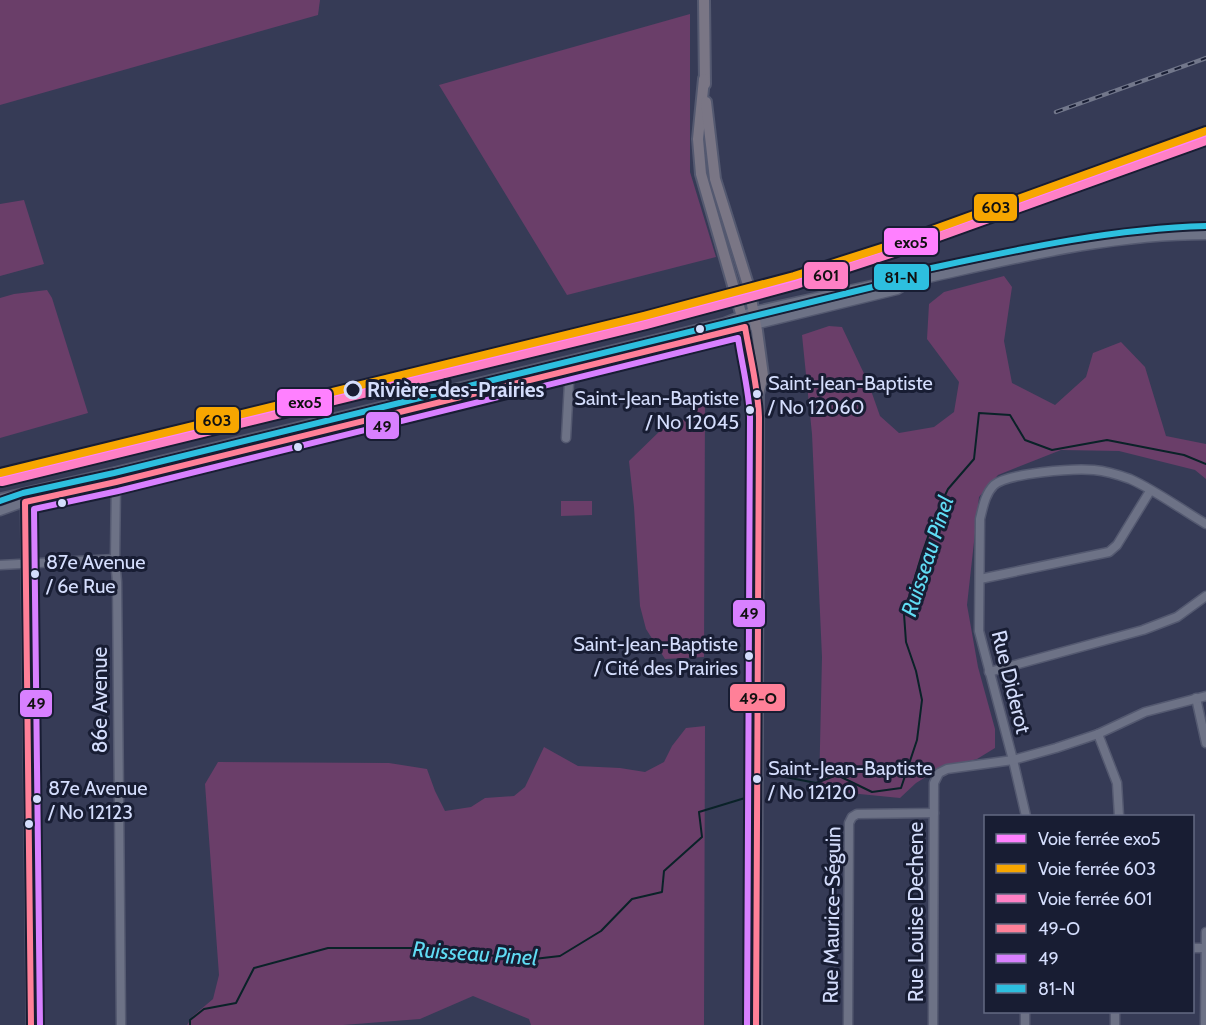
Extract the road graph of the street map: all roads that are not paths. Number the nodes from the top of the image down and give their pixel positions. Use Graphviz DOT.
graph roads {
  1 [pos="704,0"];
  2 [pos="704,79"];
  3 [pos="1206,235"];
  4 [pos="910,282"];
  5 [pos="754,311"];
  6 [pos="741,315"];
  7 [pos="756,324"];
  8 [pos="745,327"];
  9 [pos="564,362"];
  10 [pos="566,372"];
  11 [pos="758,394"];
  12 [pos="566,438"];
  13 [pos="116,482"];
  14 [pos="1150,491"];
  15 [pos="24,492"];
  16 [pos="0,498"];
  17 [pos="25,502"];
  18 [pos="0,511"];
  19 [pos="1206,524"];
  20 [pos="115,559"];
  21 [pos="0,565"];
  22 [pos="25,565"];
  23 [pos="980,579"];
  24 [pos="1206,596"];
  25 [pos="989,672"];
  26 [pos="1206,696"];
  27 [pos="1196,698"];
  28 [pos="1098,734"];
  29 [pos="1206,743"];
  30 [pos="1013,760"];
  31 [pos="934,813"];
  32 [pos="1026,815"];
  33 [pos="1119,815"];
  34 [pos="1206,932"];
  35 [pos="1206,948"];
  36 [pos="30,1025"];
  37 [pos="121,1025"];
  38 [pos="756,1025"];
  39 [pos="848,1025"];
  40 [pos="933,1025"];
  41 [pos="1205,1025"];
  1 -- 2 [label="main road"];
  2 -- 5 [label="main road"];
  2 -- 6 [label="main road"];
  3 -- 4 [label="street"];
  4 -- 5 [label="street"];
  4 -- 7 [label="street"];
  5 -- 6 [label="street"];
  5 -- 7 [label="main road"];
  6 -- 8 [label="main road"];
  6 -- 9 [label="street"];
  7 -- 8 [label="street"];
  7 -- 11 [label="main road"];
  8 -- 10 [label="street"];
  8 -- 11 [label="main road"];
  9 -- 10 [label="street"];
  9 -- 15 [label="street"];
  10 -- 12 [label="street"];
  10 -- 13 [label="street"];
  11 -- 38 [label="main road"];
  13 -- 17 [label="street"];
  13 -- 20 [label="street, 86e Avenue"];
  14 -- 19 [label="street"];
  14 -- 23 [label="street"];
  14 -- 23 [label="street, Rue Diderot"];
  15 -- 16 [label="street"];
  15 -- 17 [label="street"];
  17 -- 18 [label="street"];
  17 -- 22 [label="street"];
  20 -- 22 [label="street"];
  20 -- 37 [label="street, 86e Avenue"];
  21 -- 22 [label="street"];
  22 -- 36 [label="street"];
  23 -- 25 [label="street, Rue Diderot"];
  24 -- 25 [label="street"];
  25 -- 30 [label="street, Rue Diderot"];
  26 -- 27 [label="street"];
  27 -- 28 [label="street"];
  27 -- 29 [label="street"];
  28 -- 30 [label="street"];
  28 -- 33 [label="street"];
  30 -- 31 [label="street, Rue Louise Dechene"];
  30 -- 32 [label="street, Rue Diderot"];
  31 -- 39 [label="street, Rue Maurice-Séguin"];
  31 -- 40 [label="street, Rue Louise Dechene"];
  34 -- 35 [label="street"];
  35 -- 41 [label="street"];
}
